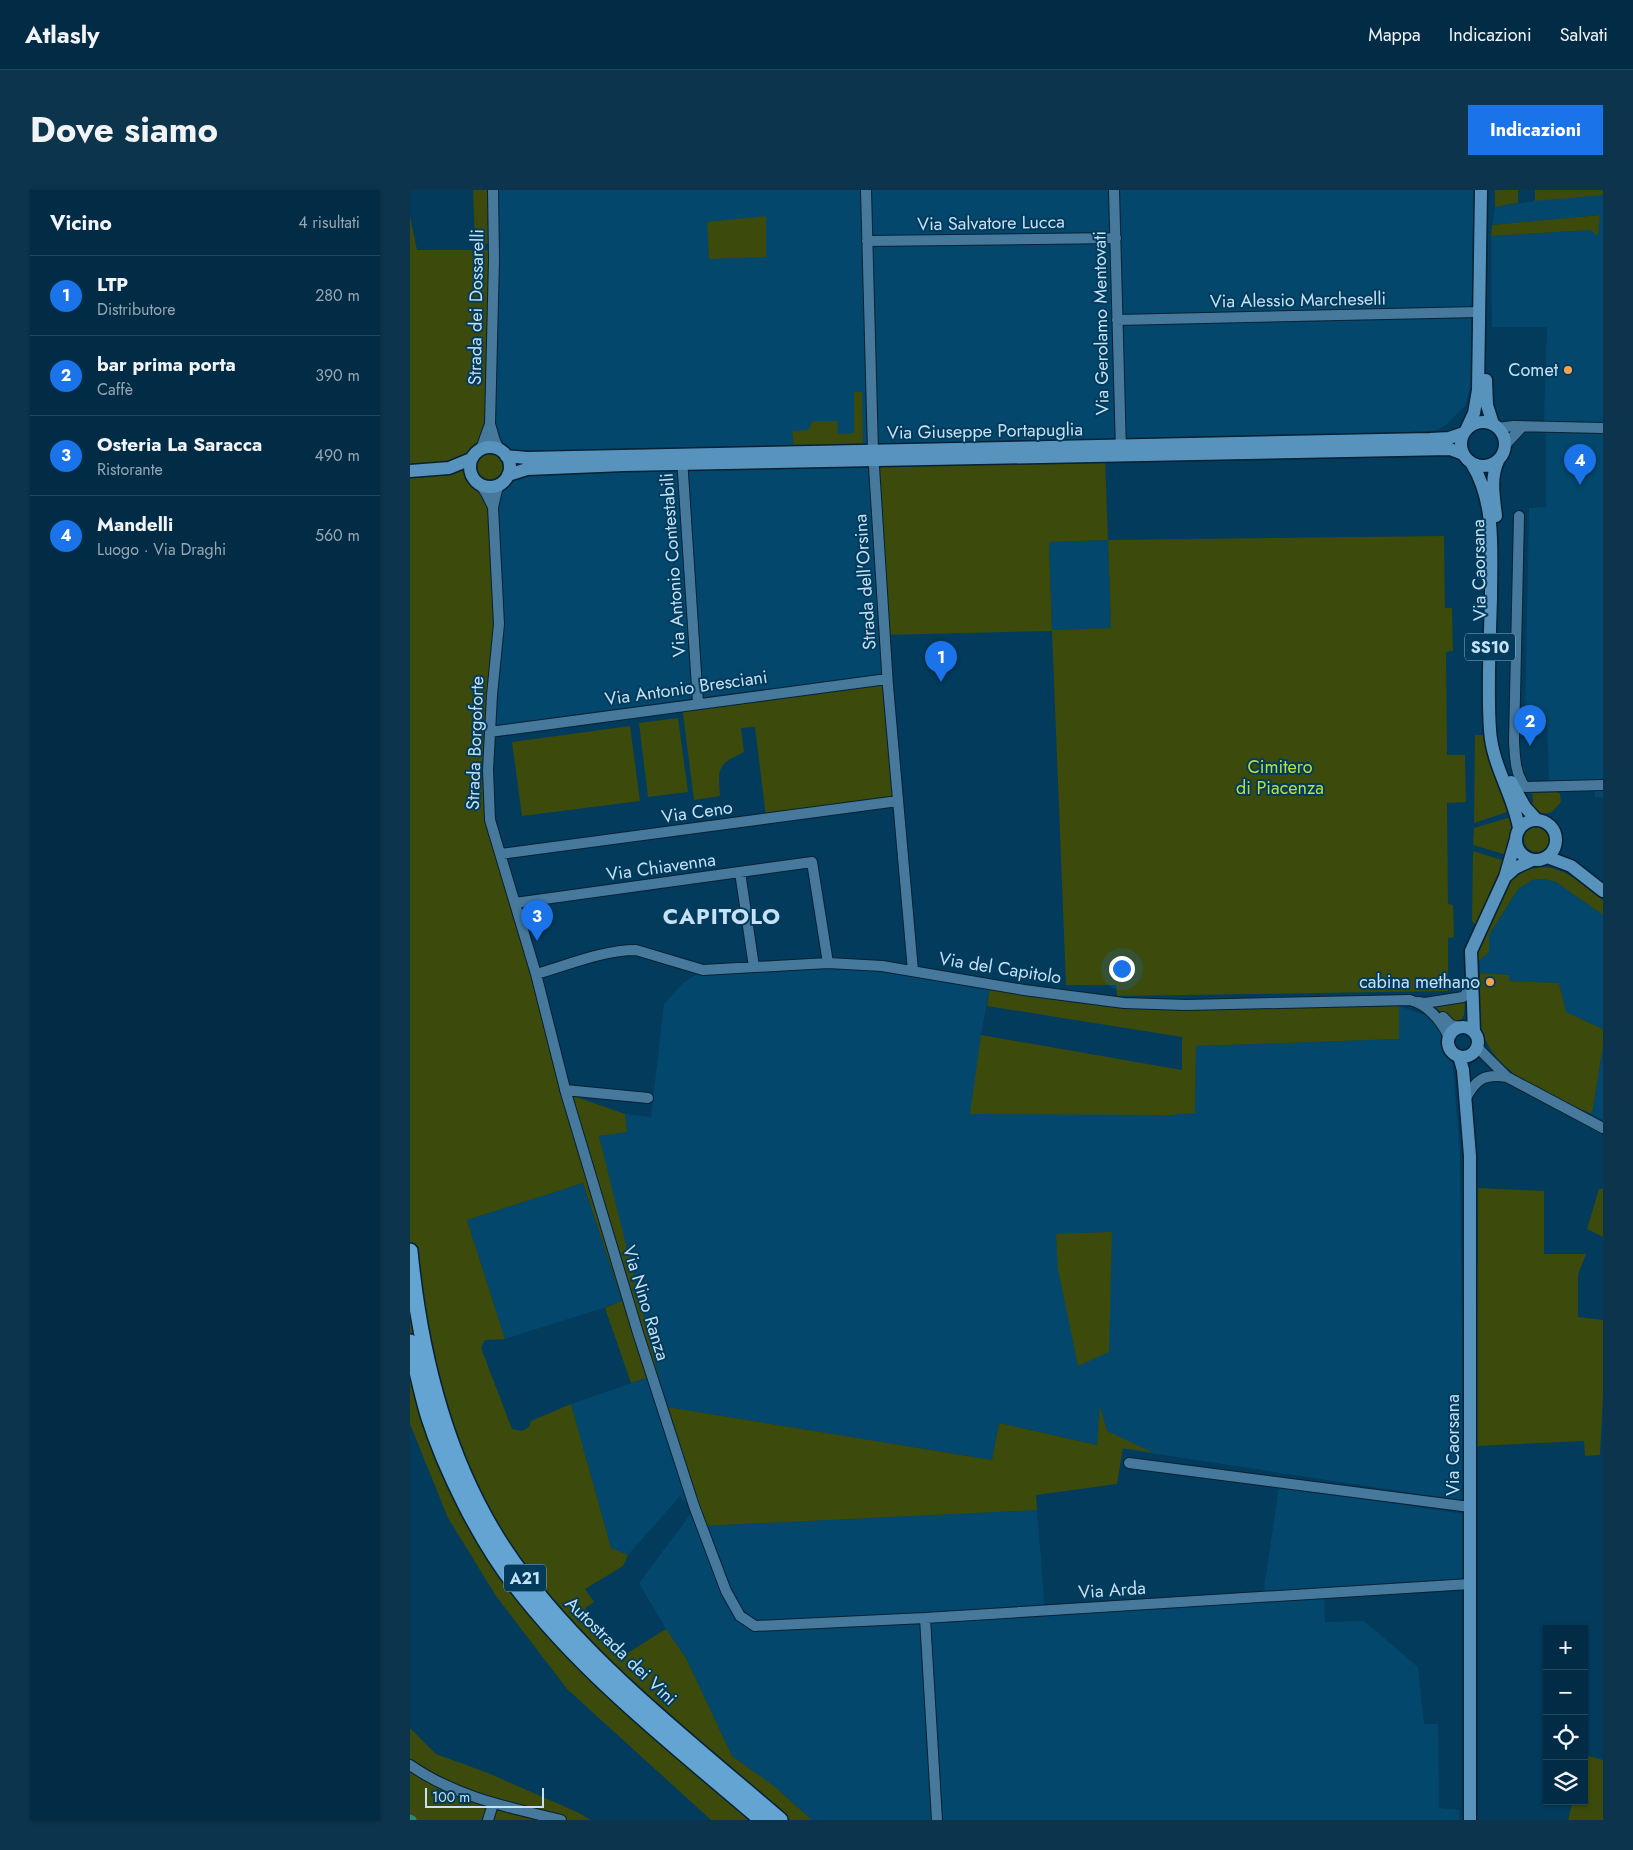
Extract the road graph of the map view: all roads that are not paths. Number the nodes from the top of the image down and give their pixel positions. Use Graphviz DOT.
graph roads {
  1 [pos="493,190"];
  2 [pos="866,190"];
  3 [pos="1114,190"];
  4 [pos="1481,190"];
  5 [pos="1489,190"];
  6 [pos="1116,238"];
  7 [pos="867,241"];
  8 [pos="1479,312"];
  9 [pos="1118,320"];
  10 [pos="490,424"];
  11 [pos="1496,426"];
  12 [pos="1522,427"];
  13 [pos="1603,428"];
  14 [pos="1466,430"];
  15 [pos="1506,444"];
  16 [pos="481,449"];
  17 [pos="1121,450"];
  18 [pos="503,453"];
  19 [pos="873,456"];
  20 [pos="471,459"];
  21 [pos="1468,459"];
  22 [pos="682,460"];
  23 [pos="1498,461"];
  24 [pos="449,468"];
  25 [pos="412,471"];
  26 [pos="505,479"];
  27 [pos="475,480"];
  28 [pos="493,507"];
  29 [pos="1520,516"];
  30 [pos="887,679"];
  31 [pos="698,703"];
  32 [pos="490,732"];
  33 [pos="1603,785"];
  34 [pos="898,801"];
  35 [pos="1536,819"];
  36 [pos="1518,833"];
  37 [pos="1557,840"];
  38 [pos="500,854"];
  39 [pos="1547,857"];
  40 [pos="1532,860"];
  41 [pos="1571,866"];
  42 [pos="740,872"];
  43 [pos="1505,877"];
  44 [pos="1603,891"];
  45 [pos="515,903"];
  46 [pos="828,963"];
  47 [pos="754,967"];
  48 [pos="913,971"];
  49 [pos="536,974"];
  50 [pos="1472,981"];
  51 [pos="1420,1003"];
  52 [pos="1466,1029"];
  53 [pos="1449,1037"];
  54 [pos="1475,1049"];
  55 [pos="1459,1056"];
  56 [pos="1463,1070"];
  57 [pos="1507,1077"];
  58 [pos="565,1090"];
  59 [pos="648,1098"];
  60 [pos="1466,1100"];
  61 [pos="1603,1128"];
  62 [pos="410,1251"];
  63 [pos="410,1342"];
  64 [pos="1129,1463"];
  65 [pos="1470,1507"];
  66 [pos="1470,1584"];
  67 [pos="925,1618"];
  68 [pos="755,1626"];
  69 [pos="410,1765"];
  70 [pos="493,1804"];
  71 [pos="488,1820"];
  72 [pos="561,1820"];
  73 [pos="762,1820"];
  74 [pos="780,1820"];
  75 [pos="937,1820"];
  76 [pos="1470,1820"];
  1 -- 10 [label="street, Strada dei Dossarelli"];
  2 -- 7 [label="street, Strada dell'Orsina"];
  3 -- 6 [label="street, Via Gerolamo Mentovati"];
  4 -- 8 [label="main road, SS10"];
  5 -- 11 [label="main road"];
  6 -- 7 [label="street, Via Salvatore Lucca"];
  6 -- 9 [label="street, Via Gerolamo Mentovati"];
  7 -- 19 [label="street, Strada dell'Orsina"];
  8 -- 9 [label="street, Via Alessio Marcheselli"];
  8 -- 14 [label="main road, SS10"];
  9 -- 17 [label="street, Via Gerolamo Mentovati"];
  10 -- 16 [label="street, Strada dei Dossarelli"];
  10 -- 18 [label="street, Strada dei Dossarelli"];
  11 -- 12 [label="street"];
  11 -- 14 [label="main road"];
  11 -- 15 [label="main road"];
  12 -- 13 [label="street"];
  12 -- 15 [label="street"];
  14 -- 17 [label="main road, Via Giuseppe Portapuglia"];
  14 -- 21 [label="main road, SS10"];
  15 -- 23 [label="main road, SS10"];
  16 -- 18 [label="main road"];
  16 -- 20 [label="main road"];
  17 -- 19 [label="main road, Via Giuseppe Portapuglia"];
  17 -- 21 [label="main road, Via Giuseppe Portapuglia"];
  18 -- 22 [label="main road, Via Giuseppe Portapuglia"];
  18 -- 26 [label="main road"];
  19 -- 22 [label="main road, Via Giuseppe Portapuglia"];
  19 -- 30 [label="street, Strada dell'Orsina"];
  20 -- 24 [label="main road"];
  20 -- 27 [label="main road"];
  21 -- 23 [label="main road"];
  21 -- 36 [label="main road, Via Caorsana / SS10"];
  22 -- 26 [label="main road, Via Giuseppe Portapuglia"];
  22 -- 31 [label="street, Via Antonio Contestabili"];
  23 -- 35 [label="main road, Via Caorsana / SS10"];
  24 -- 25 [label="main road"];
  24 -- 27 [label="main road"];
  26 -- 27 [label="main road"];
  26 -- 28 [label="street, Strada Borgoforte"];
  27 -- 28 [label="street, Strada Borgoforte"];
  28 -- 32 [label="street, Strada Borgoforte"];
  29 -- 33 [label="street"];
  30 -- 31 [label="street, Via Antonio Bresciani"];
  30 -- 34 [label="street, Strada dell'Orsina"];
  31 -- 32 [label="street, Via Antonio Bresciani"];
  32 -- 38 [label="street, Strada Borgoforte"];
  34 -- 38 [label="street, Via Ceno"];
  34 -- 48 [label="street, Strada dell'Orsina"];
  35 -- 36 [label="main road"];
  35 -- 37 [label="main road, SS10"];
  36 -- 40 [label="main road, SS10"];
  36 -- 43 [label="main road"];
  37 -- 39 [label="main road"];
  37 -- 41 [label="main road, SS10"];
  38 -- 45 [label="street, Strada Borgoforte"];
  39 -- 40 [label="main road"];
  39 -- 41 [label="main road"];
  40 -- 43 [label="main road"];
  41 -- 44 [label="main road"];
  42 -- 45 [label="street, Via Chiavenna"];
  42 -- 46 [label="street, Via Chiavenna"];
  42 -- 47 [label="street"];
  43 -- 50 [label="main road"];
  45 -- 49 [label="street, Strada Borgoforte"];
  46 -- 47 [label="street, Via del Capitolo"];
  46 -- 48 [label="street, Via del Capitolo"];
  47 -- 49 [label="street, Via del Capitolo"];
  48 -- 51 [label="street, Via del Capitolo"];
  49 -- 58 [label="street, Via Nino Ranza"];
  50 -- 51 [label="street, Via del Capitolo"];
  50 -- 52 [label="main road"];
  51 -- 52 [label="street"];
  51 -- 53 [label="street"];
  52 -- 53 [label="main road"];
  52 -- 54 [label="main road"];
  53 -- 55 [label="main road"];
  54 -- 55 [label="main road"];
  54 -- 56 [label="main road"];
  54 -- 57 [label="street"];
  55 -- 56 [label="main road, Via Caorsana"];
  56 -- 60 [label="main road, Via Caorsana"];
  57 -- 60 [label="street"];
  57 -- 61 [label="street"];
  58 -- 59 [label="street"];
  58 -- 68 [label="street, Via Nino Ranza"];
  60 -- 65 [label="main road, Via Caorsana"];
  62 -- 74 [label="highway, Autostrada dei Vini / A21"];
  63 -- 73 [label="highway, Autostrada dei Vini / A21"];
  64 -- 65 [label="street"];
  65 -- 66 [label="main road, Via Caorsana"];
  66 -- 67 [label="street, Via Arda"];
  66 -- 76 [label="main road, Via Caorsana"];
  67 -- 68 [label="street, Via Arda"];
  67 -- 75 [label="street"];
  69 -- 70 [label="street"];
  70 -- 71 [label="street"];
  70 -- 72 [label="street"];
}
